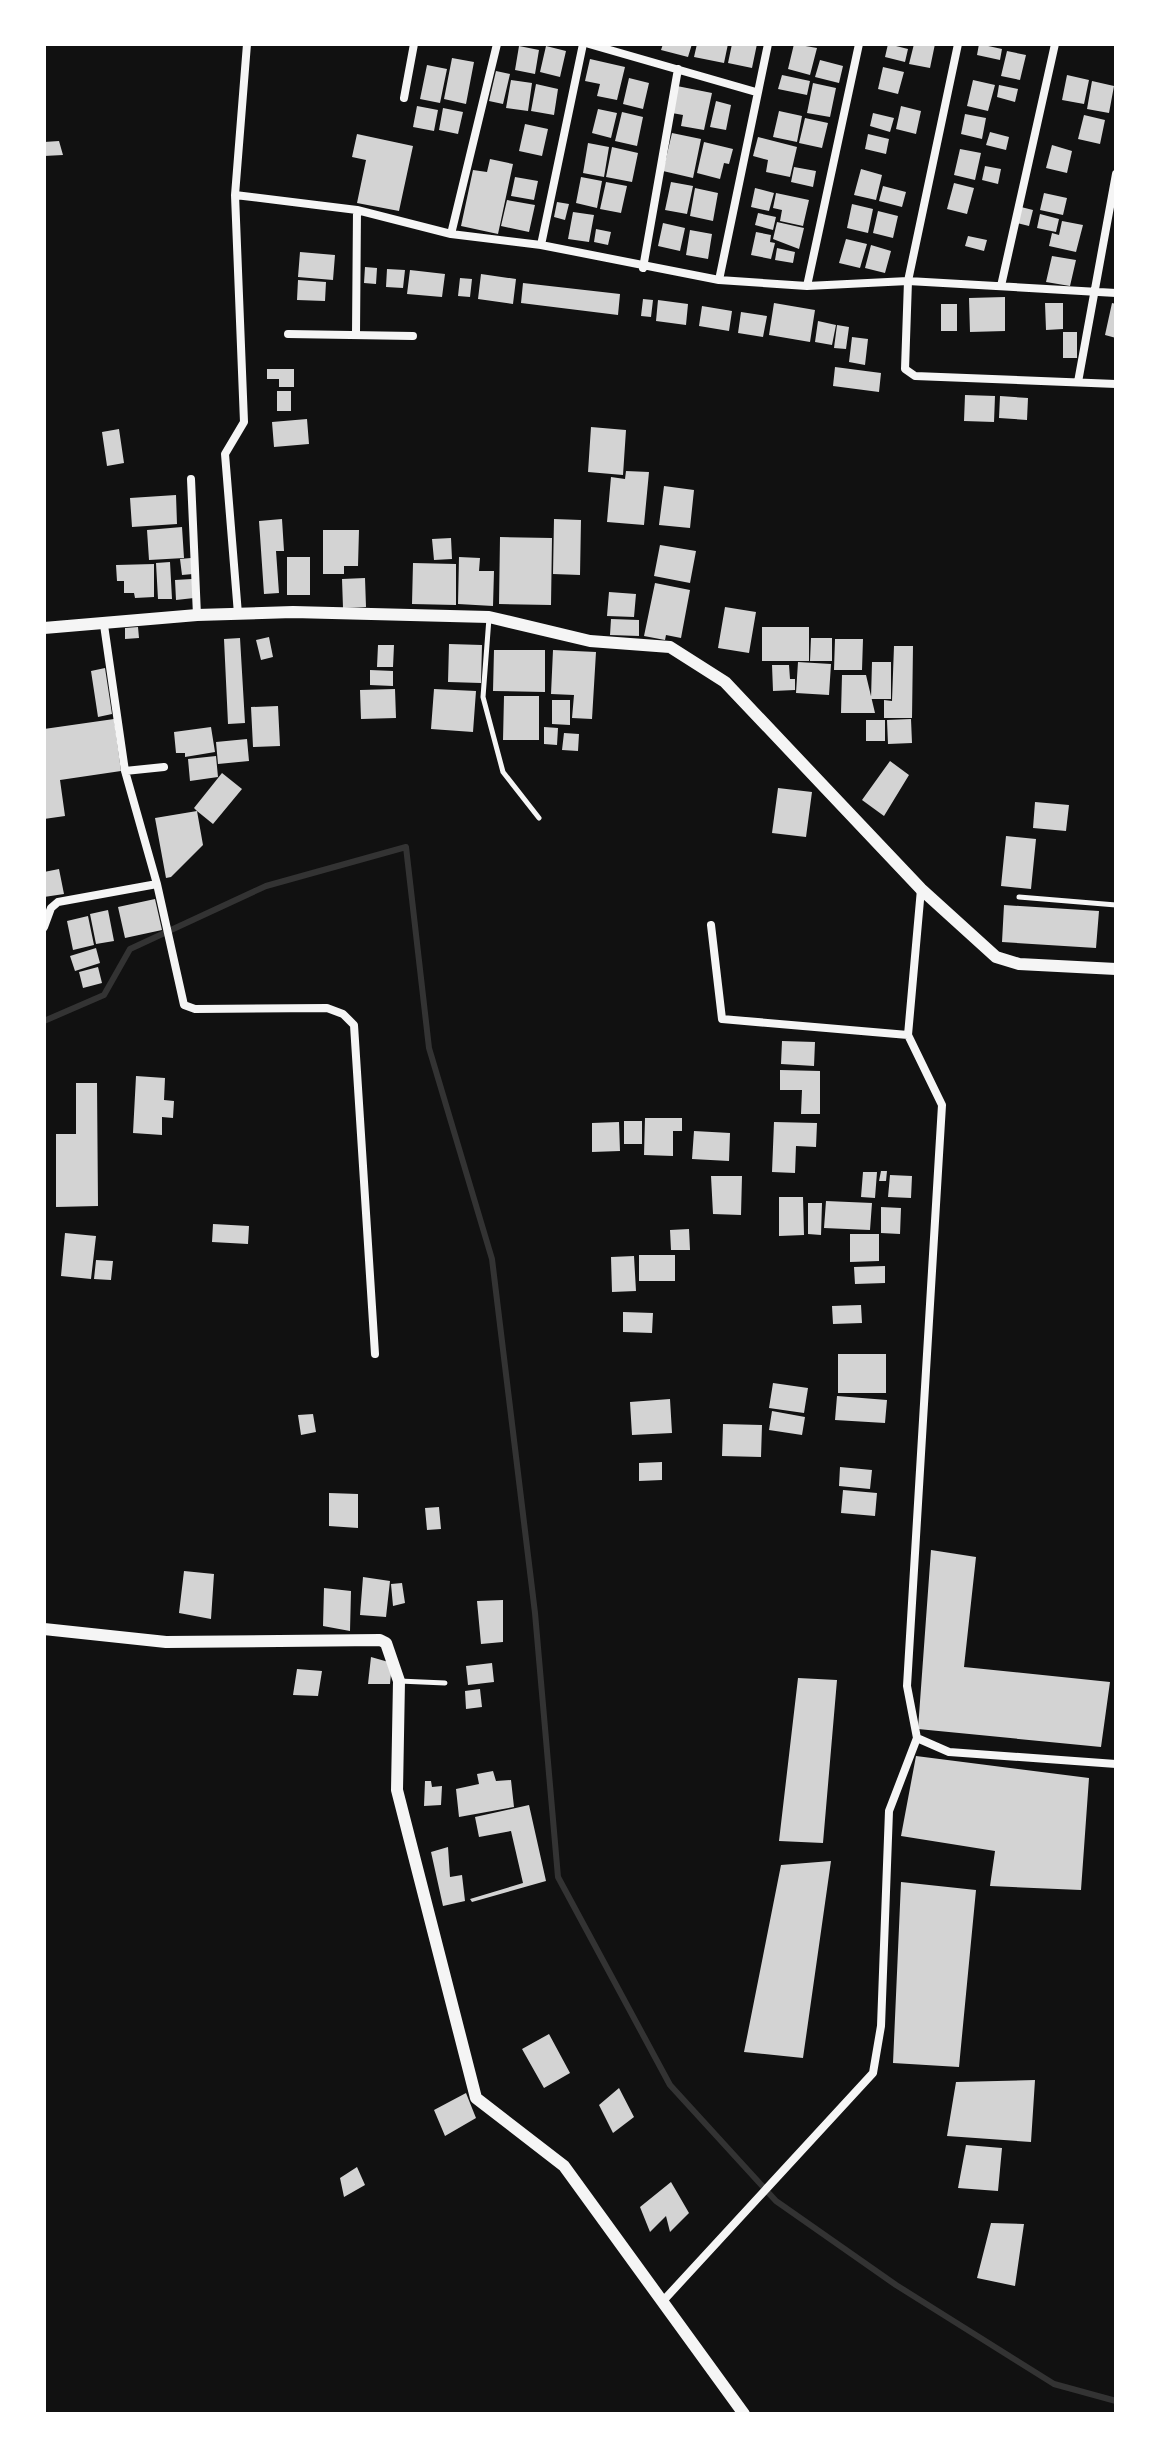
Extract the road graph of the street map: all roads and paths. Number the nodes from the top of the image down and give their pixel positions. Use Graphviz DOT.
graph roads {
  1 [pos="247,44"];
  2 [pos="414,44"];
  3 [pos="497,44"];
  4 [pos="583,44"];
  5 [pos="589,44"];
  6 [pos="768,44"];
  7 [pos="859,44"];
  8 [pos="958,44"];
  9 [pos="1055,44"];
  10 [pos="678,69"];
  11 [pos="756,92"];
  12 [pos="404,98"];
  13 [pos="1116,174"];
  14 [pos="235,195"];
  15 [pos="357,210"];
  16 [pos="451,234"];
  17 [pos="541,245"];
  18 [pos="643,268"];
  19 [pos="719,280"];
  20 [pos="908,281"];
  21 [pos="807,286"];
  22 [pos="1001,286"];
  23 [pos="1093,292"];
  24 [pos="1116,293"];
  25 [pos="288,334"];
  26 [pos="356,335"];
  27 [pos="413,336"];
  28 [pos="1078,382"];
  29 [pos="1116,384"];
  30 [pos="191,479"];
  31 [pos="238,614"];
  32 [pos="197,615"];
  33 [pos="489,617"];
  34 [pos="104,625"];
  35 [pos="44,628"];
  36 [pos="164,767"];
  37 [pos="125,771"];
  38 [pos="539,818"];
  39 [pos="157,884"];
  40 [pos="921,889"];
  41 [pos="1019,897"];
  42 [pos="1116,905"];
  43 [pos="711,925"];
  44 [pos="44,927"];
  45 [pos="1116,969"];
  46 [pos="908,1035"];
  47 [pos="375,1354"];
  48 [pos="44,1629"];
  49 [pos="399,1681"];
  50 [pos="445,1683"];
  51 [pos="917,1738"];
  52 [pos="1116,1764"];
  53 [pos="663,2301"];
  54 [pos="744,2414"];
  1 -- 14 [label="street"];
  2 -- 12 [label="street"];
  3 -- 16 [label="street"];
  4 -- 17 [label="street"];
  5 -- 10 [label="street"];
  6 -- 11 [label="street"];
  7 -- 21 [label="street"];
  8 -- 20 [label="street"];
  9 -- 22 [label="street"];
  10 -- 11 [label="street"];
  10 -- 18 [label="street"];
  11 -- 19 [label="street"];
  13 -- 23 [label="street"];
  14 -- 15 [label="street"];
  14 -- 31 [label="street"];
  15 -- 16 [label="street"];
  15 -- 26 [label="street"];
  16 -- 17 [label="street"];
  17 -- 18 [label="street"];
  18 -- 19 [label="street"];
  19 -- 21 [label="street"];
  20 -- 21 [label="street"];
  20 -- 22 [label="street"];
  20 -- 28 [label="street"];
  22 -- 23 [label="street"];
  23 -- 24 [label="street"];
  23 -- 28 [label="street"];
  25 -- 26 [label="street"];
  26 -- 27 [label="street"];
  28 -- 29 [label="street"];
  30 -- 32 [label="street"];
  31 -- 32 [label="street"];
  31 -- 33 [label="street"];
  32 -- 34 [label="street"];
  33 -- 38 [label="lane"];
  33 -- 40 [label="street"];
  34 -- 35 [label="street"];
  34 -- 37 [label="street"];
  36 -- 37 [label="street"];
  37 -- 39 [label="street"];
  39 -- 44 [label="street"];
  39 -- 47 [label="street"];
  40 -- 45 [label="street"];
  40 -- 46 [label="street"];
  41 -- 42 [label="lane"];
  43 -- 46 [label="street"];
  46 -- 51 [label="street"];
  48 -- 49 [label="street"];
  49 -- 50 [label="lane"];
  49 -- 53 [label="street"];
  51 -- 52 [label="street"];
  51 -- 53 [label="street"];
  53 -- 54 [label="street"];
}
